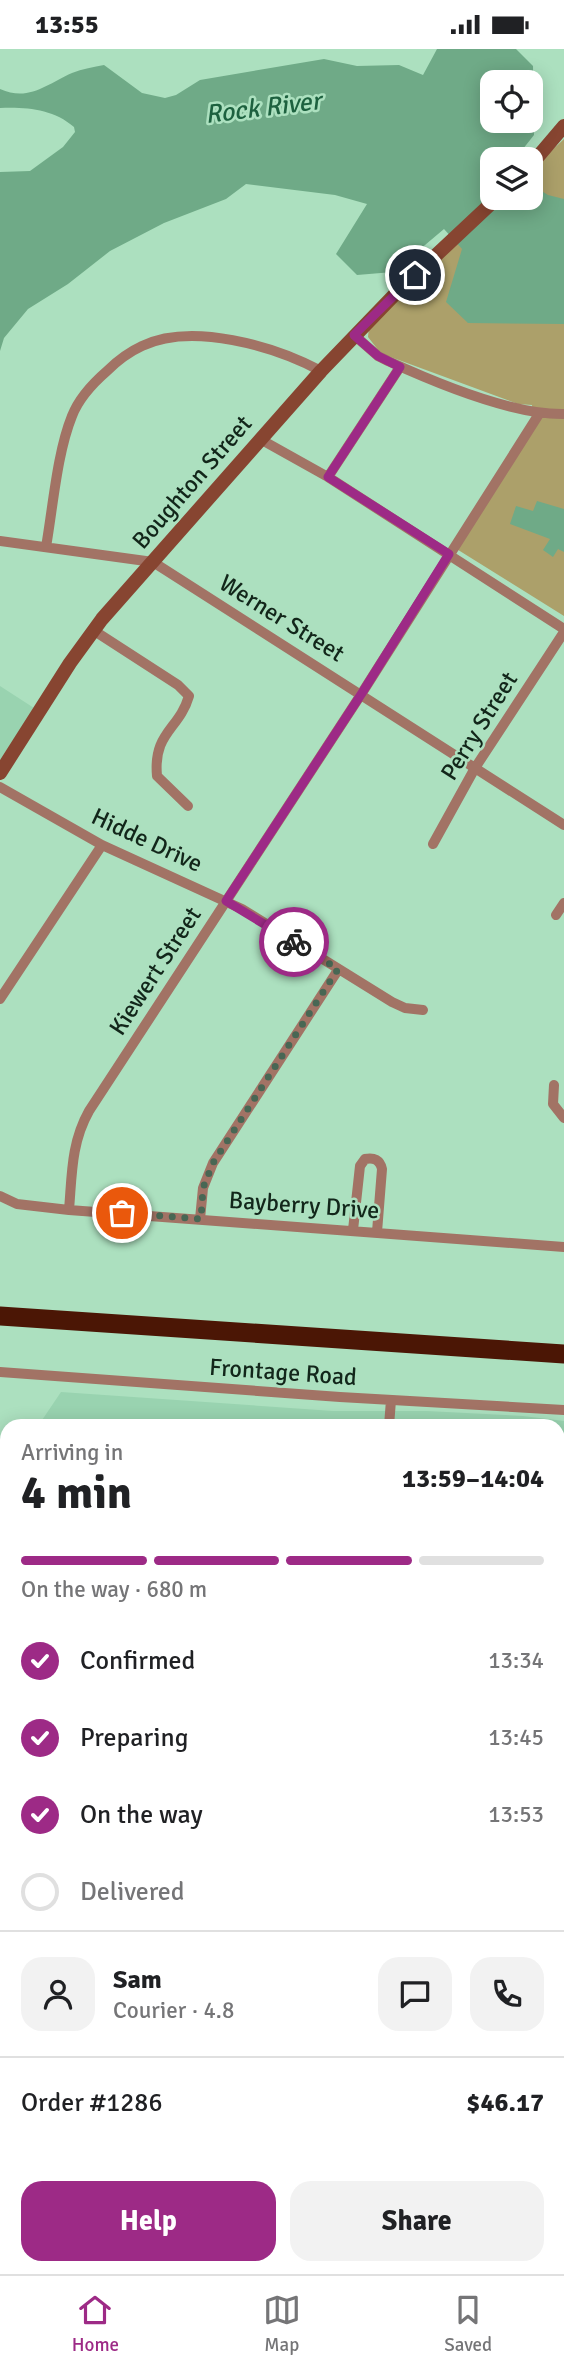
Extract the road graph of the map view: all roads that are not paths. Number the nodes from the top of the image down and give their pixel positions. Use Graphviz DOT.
graph roads {
  1 [pos="564,126"];
  2 [pos="543,151"];
  3 [pos="484,210"];
  4 [pos="354,335"];
  5 [pos="400,367"];
  6 [pos="321,371"];
  7 [pos="539,414"];
  8 [pos="564,414"];
  9 [pos="260,439"];
  10 [pos="328,477"];
  11 [pos="0,541"];
  12 [pos="46,547"];
  13 [pos="449,554"];
  14 [pos="153,562"];
  15 [pos="93,630"];
  16 [pos="564,630"];
  17 [pos="362,693"];
  18 [pos="475,768"];
  19 [pos="0,773"];
  20 [pos="0,786"];
  21 [pos="188,806"];
  22 [pos="564,825"];
  23 [pos="433,844"];
  24 [pos="102,845"];
  25 [pos="226,901"];
  26 [pos="564,903"];
  27 [pos="556,915"];
  28 [pos="338,969"];
  29 [pos="0,999"];
  30 [pos="423,1010"];
  31 [pos="554,1085"];
  32 [pos="564,1118"];
  33 [pos="0,1196"];
  34 [pos="69,1210"];
  35 [pos="201,1219"];
  36 [pos="354,1230"];
  37 [pos="377,1232"];
  38 [pos="564,1247"];
  39 [pos="0,1316"];
  40 [pos="564,1354"];
  41 [pos="0,1372"];
  42 [pos="391,1400"];
  43 [pos="564,1410"];
  44 [pos="390,1419"];
  1 -- 2 [label="street"];
  3 -- 4 [label="street, Boughton Street"];
  4 -- 5 [label="street"];
  4 -- 6 [label="street, Boughton Street"];
  5 -- 7 [label="street"];
  5 -- 10 [label="street"];
  6 -- 9 [label="street, Boughton Street"];
  6 -- 12 [label="street"];
  7 -- 8 [label="street"];
  7 -- 13 [label="street, Kiewert Street"];
  9 -- 10 [label="street"];
  9 -- 14 [label="street, Boughton Street"];
  10 -- 13 [label="street"];
  11 -- 12 [label="street"];
  12 -- 14 [label="street"];
  13 -- 16 [label="street"];
  13 -- 17 [label="street, Kiewert Street"];
  14 -- 15 [label="street, Boughton Street"];
  14 -- 17 [label="street, Werner Street"];
  15 -- 19 [label="street, Boughton Street"];
  15 -- 21 [label="street"];
  16 -- 18 [label="street, Perry Street"];
  17 -- 18 [label="street, Werner Street"];
  17 -- 25 [label="street, Kiewert Street"];
  18 -- 22 [label="street, Werner Street"];
  18 -- 23 [label="street, Perry Street"];
  20 -- 24 [label="street, Hidde Drive"];
  24 -- 25 [label="street, Hidde Drive"];
  24 -- 29 [label="street"];
  25 -- 28 [label="street, Hidde Drive"];
  25 -- 34 [label="street, Kiewert Street"];
  26 -- 27 [label="street"];
  28 -- 30 [label="street, Hidde Drive"];
  28 -- 35 [label="street"];
  31 -- 32 [label="street"];
  33 -- 34 [label="street, Bayberry Drive"];
  34 -- 35 [label="street, Bayberry Drive"];
  35 -- 36 [label="street, Bayberry Drive"];
  36 -- 37 [label="street, Bayberry Drive"];
  36 -- 37 [label="street"];
  37 -- 38 [label="street, Bayberry Drive"];
  39 -- 40 [label="highway"];
  41 -- 42 [label="street, Frontage Road"];
  42 -- 43 [label="street, Frontage Road"];
  42 -- 44 [label="street"];
}
